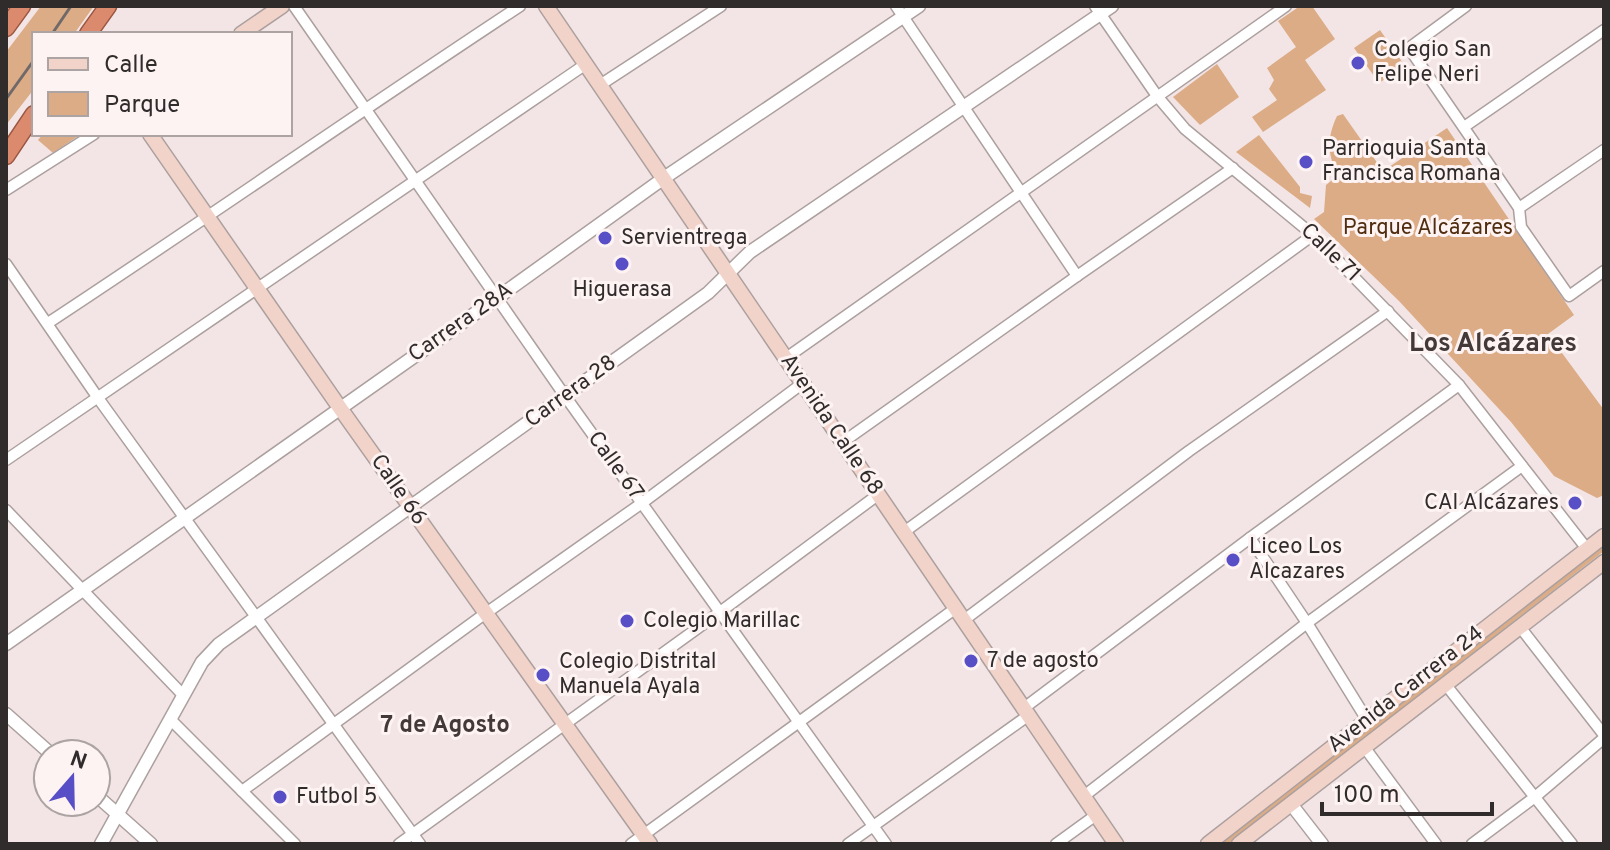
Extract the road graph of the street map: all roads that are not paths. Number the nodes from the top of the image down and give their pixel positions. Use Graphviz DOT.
graph roads {
  1 [pos="22,6"];
  2 [pos="108,6"];
  3 [pos="282,6"];
  4 [pos="294,6"];
  5 [pos="520,6"];
  6 [pos="546,6"];
  7 [pos="721,6"];
  8 [pos="919,6"];
  9 [pos="1112,6"];
  10 [pos="1286,6"];
  11 [pos="1466,6"];
  12 [pos="1097,10"];
  13 [pos="899,11"];
  14 [pos="6,28"];
  15 [pos="1604,30"];
  16 [pos="89,32"];
  17 [pos="244,32"];
  18 [pos="586,64"];
  19 [pos="600,85"];
  20 [pos="1157,96"];
  21 [pos="963,107"];
  22 [pos="365,108"];
  23 [pos="32,117"];
  24 [pos="1464,127"];
  25 [pos="91,136"];
  26 [pos="151,136"];
  27 [pos="1604,150"];
  28 [pos="6,156"];
  29 [pos="1233,168"];
  30 [pos="664,178"];
  31 [pos="415,180"];
  32 [pos="6,190"];
  33 [pos="1021,193"];
  34 [pos="1519,208"];
  35 [pos="208,218"];
  36 [pos="1313,235"];
  37 [pos="6,264"];
  38 [pos="1604,271"];
  39 [pos="728,273"];
  40 [pos="1077,276"];
  41 [pos="257,289"];
  42 [pos="497,298"];
  43 [pos="1388,311"];
  44 [pos="48,323"];
  45 [pos="786,358"];
  46 [pos="803,383"];
  47 [pos="1459,385"];
  48 [pos="565,396"];
  49 [pos="98,398"];
  50 [pos="340,408"];
  51 [pos="843,442"];
  52 [pos="6,460"];
  53 [pos="1522,466"];
  54 [pos="879,494"];
  55 [pos="642,503"];
  56 [pos="410,507"];
  57 [pos="6,510"];
  58 [pos="185,518"];
  59 [pos="904,532"];
  60 [pos="1604,536"];
  61 [pos="1250,538"];
  62 [pos="1587,549"];
  63 [pos="1603,565"];
  64 [pos="83,590"];
  65 [pos="720,612"];
  66 [pos="486,614"];
  67 [pos="960,614"];
  68 [pos="257,617"];
  69 [pos="1307,623"];
  70 [pos="1520,627"];
  71 [pos="6,644"];
  72 [pos="1446,685"];
  73 [pos="183,695"];
  74 [pos="1026,711"];
  75 [pos="6,714"];
  76 [pos="170,719"];
  77 [pos="1367,720"];
  78 [pos="564,723"];
  79 [pos="799,723"];
  80 [pos="333,724"];
  81 [pos="1604,736"];
  82 [pos="33,738"];
  83 [pos="1365,748"];
  84 [pos="242,791"];
  85 [pos="1084,796"];
  86 [pos="1535,797"];
  87 [pos="1291,804"];
  88 [pos="112,809"];
  89 [pos="118,814"];
  90 [pos="1096,815"];
  91 [pos="873,826"];
  92 [pos="412,834"];
  93 [pos="647,839"];
  94 [pos="101,844"];
  95 [pos="151,844"];
  96 [pos="295,844"];
  97 [pos="399,844"];
  98 [pos="420,844"];
  99 [pos="631,844"];
  100 [pos="848,844"];
  101 [pos="886,844"];
  102 [pos="1056,844"];
  103 [pos="1116,844"];
  104 [pos="1208,844"];
  105 [pos="1239,844"];
  106 [pos="1322,844"];
  107 [pos="1436,844"];
  108 [pos="1472,844"];
  109 [pos="1572,844"];
  1 -- 14 [label="highway"];
  2 -- 16 [label="highway"];
  3 -- 17 [label="main road"];
  4 -- 22 [label="street, Calle 67"];
  5 -- 22 [label="street"];
  6 -- 18 [label="main road, Avenida Calle 68"];
  7 -- 19 [label="street"];
  8 -- 13 [label="street, Carrera 28A"];
  9 -- 12 [label="street, Carrera 28"];
  10 -- 20 [label="street"];
  11 -- 24 [label="street"];
  12 -- 20 [label="street, Calle 71"];
  12 -- 21 [label="street, Carrera 28"];
  13 -- 21 [label="street"];
  13 -- 30 [label="street, Carrera 28A"];
  15 -- 24 [label="street"];
  18 -- 19 [label="main road, Avenida Calle 68"];
  18 -- 31 [label="street"];
  19 -- 30 [label="main road, Avenida Calle 68"];
  20 -- 29 [label="street, Calle 71"];
  20 -- 33 [label="street"];
  21 -- 33 [label="street"];
  21 -- 39 [label="street, Carrera 28"];
  22 -- 31 [label="street, Calle 67"];
  22 -- 35 [label="street"];
  23 -- 28 [label="highway"];
  24 -- 34 [label="street"];
  25 -- 32 [label="street"];
  26 -- 35 [label="main road, Calle 66"];
  27 -- 34 [label="street"];
  29 -- 36 [label="street, Calle 71"];
  29 -- 40 [label="street"];
  30 -- 39 [label="main road, Avenida Calle 68"];
  30 -- 42 [label="street, Carrera 28A"];
  31 -- 41 [label="street"];
  31 -- 42 [label="street, Calle 67"];
  33 -- 40 [label="street"];
  33 -- 45 [label="street"];
  34 -- 38 [label="street"];
  35 -- 41 [label="main road, Calle 66"];
  35 -- 44 [label="street"];
  36 -- 43 [label="street, Calle 71"];
  36 -- 59 [label="street"];
  37 -- 44 [label="street"];
  39 -- 45 [label="main road, Avenida Calle 68"];
  39 -- 48 [label="street, Carrera 28"];
  40 -- 51 [label="street"];
  41 -- 49 [label="street"];
  41 -- 50 [label="main road, Calle 66"];
  42 -- 48 [label="street, Calle 67"];
  42 -- 50 [label="street, Carrera 28A"];
  43 -- 47 [label="street, Calle 71"];
  43 -- 67 [label="street"];
  44 -- 49 [label="street"];
  45 -- 46 [label="main road, Avenida Calle 68"];
  46 -- 51 [label="main road, Avenida Calle 68"];
  46 -- 55 [label="street"];
  47 -- 53 [label="street, Calle 71"];
  47 -- 61 [label="street"];
  48 -- 55 [label="street, Calle 67"];
  48 -- 56 [label="street, Carrera 28"];
  49 -- 52 [label="street"];
  49 -- 58 [label="street"];
  50 -- 56 [label="main road, Calle 66"];
  50 -- 58 [label="street, Carrera 28A"];
  51 -- 54 [label="main road, Avenida Calle 68"];
  53 -- 62 [label="street, Calle 71"];
  53 -- 69 [label="street"];
  54 -- 59 [label="main road, Avenida Calle 68"];
  54 -- 65 [label="street"];
  55 -- 65 [label="street, Calle 67"];
  55 -- 66 [label="street"];
  56 -- 66 [label="main road, Calle 66"];
  56 -- 68 [label="street, Carrera 28"];
  57 -- 64 [label="street"];
  58 -- 64 [label="street, Carrera 28A"];
  58 -- 68 [label="street"];
  59 -- 67 [label="main road, Avenida Calle 68"];
  60 -- 62 [label="main road, Avenida Carrera 24"];
  61 -- 69 [label="street"];
  61 -- 74 [label="street"];
  62 -- 77 [label="main road, Avenida Carrera 24"];
  63 -- 70 [label="main road, Avenida Carrera 24"];
  64 -- 71 [label="street, Carrera 28A"];
  64 -- 73 [label="street"];
  65 -- 78 [label="street"];
  65 -- 79 [label="street, Calle 67"];
  66 -- 78 [label="main road, Calle 66"];
  66 -- 80 [label="street"];
  67 -- 74 [label="main road, Avenida Calle 68"];
  67 -- 79 [label="street"];
  68 -- 73 [label="street, Carrera 28"];
  68 -- 80 [label="street"];
  69 -- 77 [label="street"];
  69 -- 85 [label="street"];
  70 -- 72 [label="main road, Avenida Carrera 24"];
  70 -- 81 [label="street"];
  72 -- 83 [label="main road, Avenida Carrera 24"];
  72 -- 86 [label="street"];
  73 -- 76 [label="street, Carrera 28"];
  74 -- 85 [label="main road, Avenida Calle 68"];
  74 -- 91 [label="street"];
  75 -- 82 [label="street"];
  76 -- 84 [label="street"];
  76 -- 89 [label="street, Carrera 28"];
  77 -- 104 [label="main road, Avenida Carrera 24"];
  78 -- 92 [label="street"];
  78 -- 93 [label="main road, Calle 66"];
  79 -- 91 [label="street, Calle 67"];
  79 -- 93 [label="street"];
  80 -- 84 [label="street"];
  80 -- 92 [label="street"];
  81 -- 86 [label="street"];
  83 -- 87 [label="main road, Avenida Carrera 24"];
  83 -- 107 [label="street"];
  84 -- 96 [label="street"];
  85 -- 90 [label="main road, Avenida Calle 68"];
  86 -- 108 [label="street"];
  86 -- 109 [label="street"];
  87 -- 105 [label="main road, Avenida Carrera 24"];
  87 -- 106 [label="street"];
  88 -- 89 [label="street"];
  89 -- 94 [label="street, Carrera 28"];
  89 -- 95 [label="street"];
  90 -- 102 [label="street"];
  90 -- 103 [label="main road, Avenida Calle 68"];
  91 -- 100 [label="street"];
  91 -- 101 [label="street, Calle 67"];
  92 -- 97 [label="street"];
  92 -- 98 [label="street"];
  93 -- 99 [label="street"];
}
